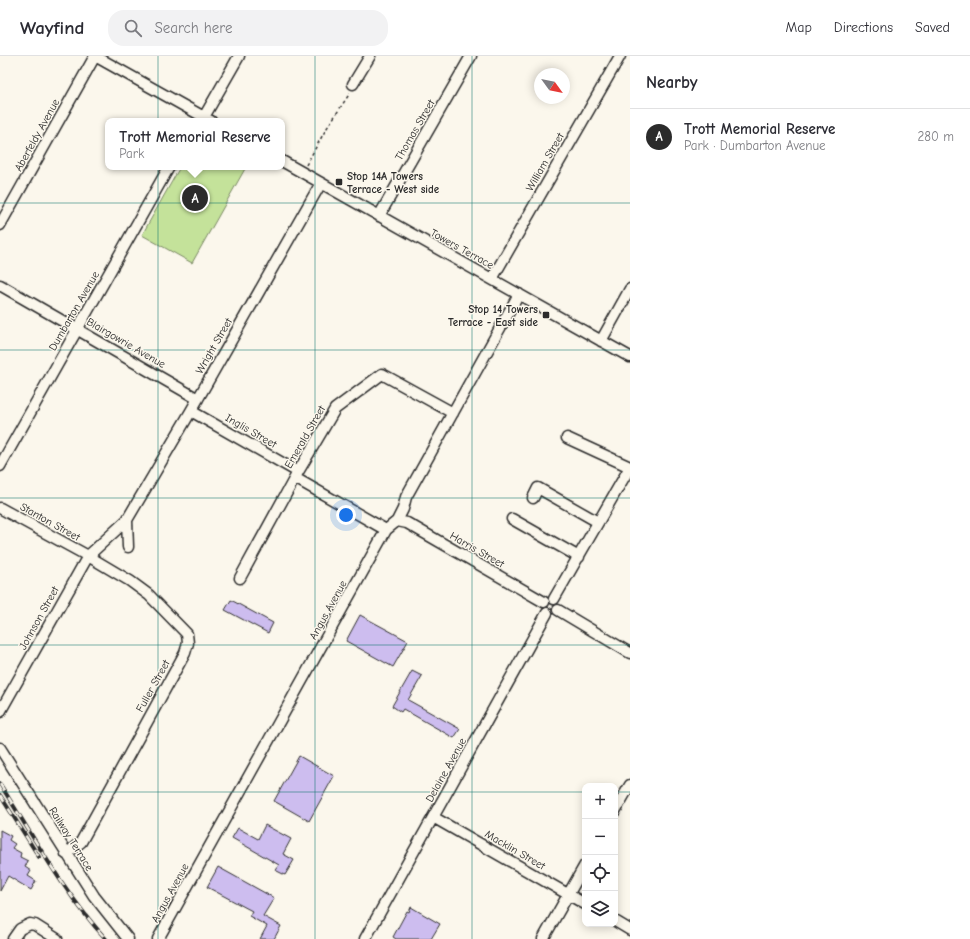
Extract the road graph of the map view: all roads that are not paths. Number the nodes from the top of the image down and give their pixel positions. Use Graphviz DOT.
graph roads {
  1 [pos="95,56"];
  2 [pos="239,56"];
  3 [pos="370,56"];
  4 [pos="471,56"];
  5 [pos="620,56"];
  6 [pos="354,84"];
  7 [pos="202,118"];
  8 [pos="285,163"];
  9 [pos="167,170"];
  10 [pos="321,183"];
  11 [pos="379,216"];
  12 [pos="0,225"];
  13 [pos="492,279"];
  14 [pos="0,285"];
  15 [pos="630,289"];
  16 [pos="519,294"];
  17 [pos="77,330"];
  18 [pos="601,341"];
  19 [pos="630,357"];
  20 [pos="198,399"];
  21 [pos="191,411"];
  22 [pos="452,414"];
  23 [pos="567,438"];
  24 [pos="0,466"];
  25 [pos="630,467"];
  26 [pos="297,475"];
  27 [pos="533,498"];
  28 [pos="0,508"];
  29 [pos="512,519"];
  30 [pos="127,520"];
  31 [pos="397,521"];
  32 [pos="598,522"];
  33 [pos="386,530"];
  34 [pos="128,547"];
  35 [pos="88,556"];
  36 [pos="578,557"];
  37 [pos="240,578"];
  38 [pos="549,600"];
  39 [pos="558,610"];
  40 [pos="546,613"];
  41 [pos="630,653"];
  42 [pos="0,712"];
  43 [pos="0,748"];
  44 [pos="630,785"];
  45 [pos="618,806"];
  46 [pos="433,817"];
  47 [pos="66,854"];
  48 [pos="582,870"];
  49 [pos="568,894"];
  50 [pos="582,902"];
  51 [pos="618,923"];
  52 [pos="630,930"];
  53 [pos="13,939"];
  54 [pos="57,939"];
  55 [pos="128,939"];
  56 [pos="158,939"];
  57 [pos="365,939"];
  58 [pos="543,939"];
  1 -- 7 [label="street"];
  1 -- 12 [label="street, Aberfeldy Avenue"];
  2 -- 7 [label="street"];
  3 -- 6 [label="street"];
  4 -- 11 [label="street, Thomas Street"];
  5 -- 13 [label="street, William Street"];
  8 -- 10 [label="street, Towers Terrace"];
  9 -- 17 [label="street, Dumbarton Avenue"];
  10 -- 11 [label="street, Towers Terrace"];
  10 -- 20 [label="street, Wright Street"];
  11 -- 13 [label="street, Towers Terrace"];
  13 -- 16 [label="street, Towers Terrace"];
  14 -- 17 [label="street, Blairgowrie Avenue"];
  15 -- 18 [label="street"];
  16 -- 18 [label="street, Towers Terrace"];
  16 -- 22 [label="street, Angus Avenue"];
  17 -- 20 [label="street, Blairgowrie Avenue"];
  17 -- 24 [label="street, Dumbarton Avenue"];
  18 -- 19 [label="street, Towers Terrace"];
  20 -- 21 [label="street, Wright Street"];
  21 -- 26 [label="street, Inglis Street"];
  21 -- 30 [label="street, Wright Street"];
  22 -- 26 [label="street, Emerald Street"];
  22 -- 31 [label="street, Angus Avenue"];
  23 -- 25 [label="street"];
  25 -- 32 [label="street"];
  26 -- 33 [label="street, Inglis Street"];
  26 -- 37 [label="street, Emerald Street"];
  27 -- 32 [label="street"];
  28 -- 35 [label="street, Stanton Street"];
  29 -- 36 [label="street"];
  30 -- 34 [label="street"];
  30 -- 35 [label="street, Wright Street"];
  31 -- 33 [label="street, Angus Avenue"];
  31 -- 38 [label="street, Harris Street"];
  32 -- 36 [label="street"];
  33 -- 56 [label="street, Angus Avenue"];
  35 -- 42 [label="street, Johnson Street"];
  35 -- 47 [label="street, Fuller Street"];
  36 -- 38 [label="street"];
  38 -- 39 [label="street"];
  38 -- 40 [label="street"];
  39 -- 40 [label="street"];
  39 -- 41 [label="street"];
  40 -- 46 [label="street, Delaine Avenue"];
  43 -- 47 [label="street, Railway Terrace"];
  44 -- 45 [label="street"];
  46 -- 49 [label="street, Macklin Street"];
  46 -- 57 [label="street, Delaine Avenue"];
  47 -- 55 [label="street, Railway Terrace"];
  48 -- 49 [label="street"];
  49 -- 50 [label="street, Macklin Street"];
  49 -- 58 [label="street"];
  51 -- 52 [label="street"];
  53 -- 54 [label="street"];
}
